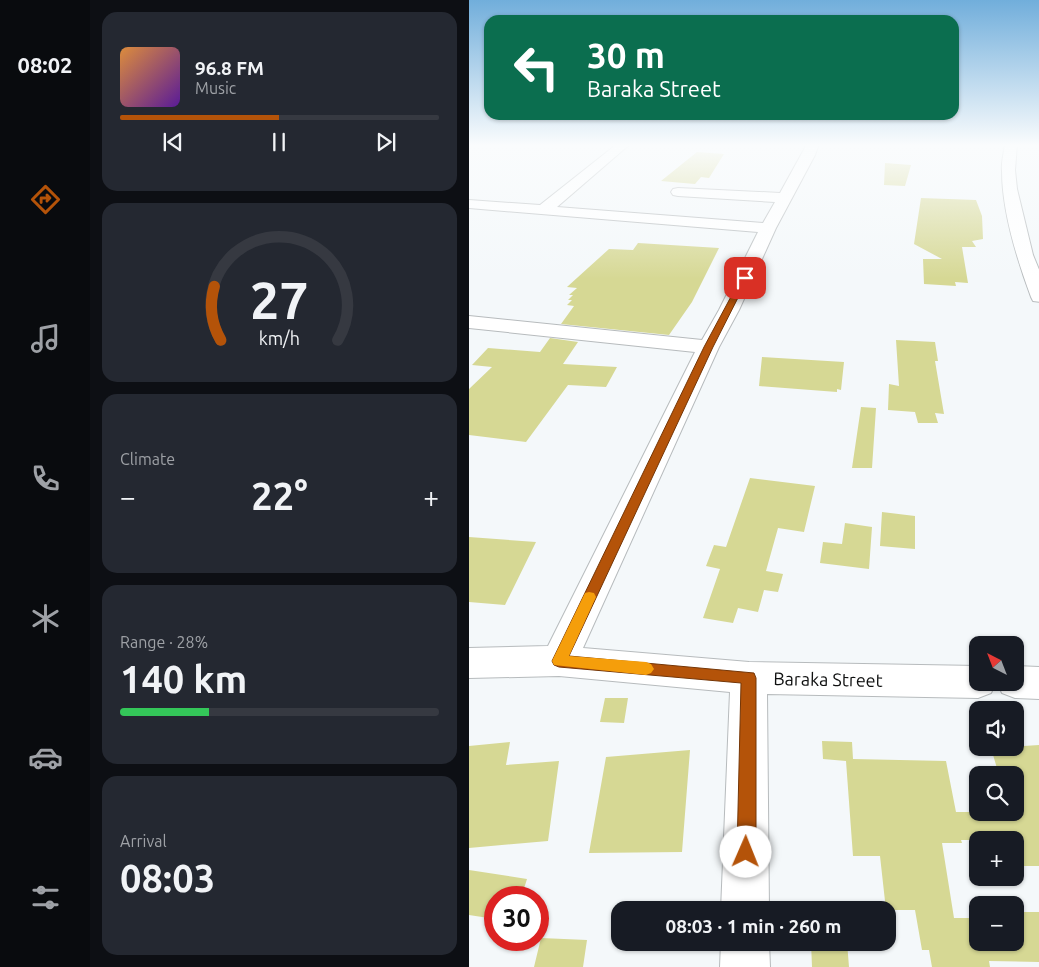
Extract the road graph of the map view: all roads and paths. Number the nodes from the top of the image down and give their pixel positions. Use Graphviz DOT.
graph roads {
  1 [pos="569,189"];
  2 [pos="790,189"];
  3 [pos="1009,189"];
  4 [pos="678,192"];
  5 [pos="785,198"];
  6 [pos="469,204"];
  7 [pos="545,209"];
  8 [pos="768,228"];
  9 [pos="1039,297"];
  10 [pos="469,322"];
  11 [pos="708,347"];
  12 [pos="559,661"];
  13 [pos="469,663"];
  14 [pos="749,678"];
  15 [pos="969,682"];
  16 [pos="1024,682"];
  17 [pos="1039,683"];
  18 [pos="745,901"];
  19 [pos="745,951"];
  20 [pos="745,967"];
  1 -- 7 [label="street"];
  2 -- 5 [label="street"];
  3 -- 9 [label="street"];
  4 -- 5 [label="street"];
  5 -- 8 [label="street"];
  6 -- 7 [label="street"];
  7 -- 8 [label="street"];
  8 -- 11 [label="street"];
  10 -- 11 [label="street"];
  11 -- 12 [label="street"];
  12 -- 13 [label="street, Baraka Street"];
  12 -- 14 [label="street, Baraka Street"];
  14 -- 15 [label="street, Baraka Street"];
  14 -- 18 [label="street"];
  16 -- 17 [label="street"];
  19 -- 20 [label="street"];
}
